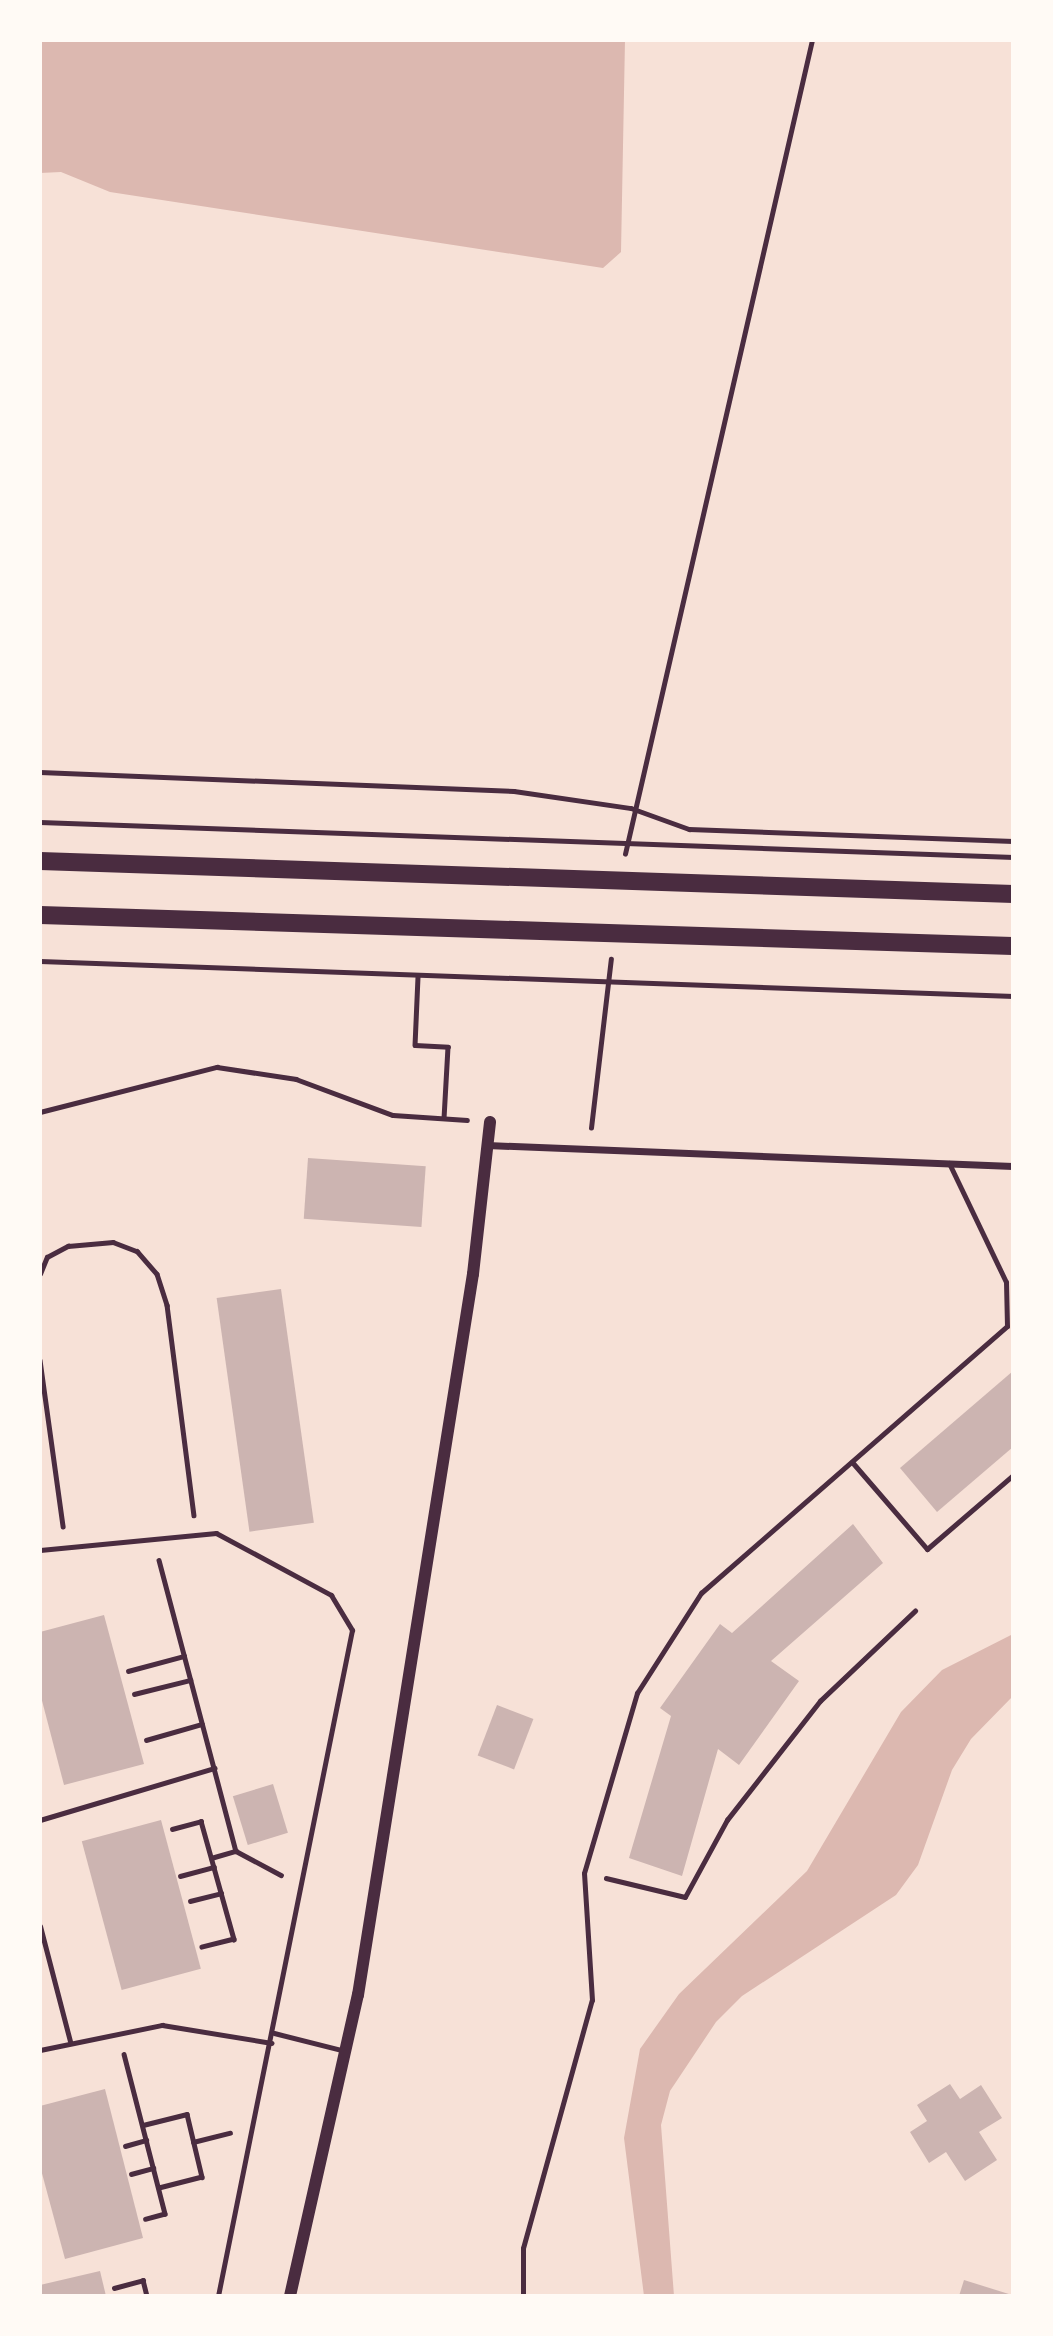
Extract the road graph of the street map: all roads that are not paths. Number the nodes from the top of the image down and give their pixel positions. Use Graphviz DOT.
graph roads {
  1 [pos="40,861"];
  2 [pos="1013,894"];
  3 [pos="40,915"];
  4 [pos="1013,946"];
  5 [pos="490,1122"];
  6 [pos="487,1146"];
  7 [pos="949,1163"];
  8 [pos="1013,1166"];
  9 [pos="852,1462"];
  10 [pos="1013,1475"];
  11 [pos="40,1550"];
  12 [pos="40,1926"];
  13 [pos="275,2033"];
  14 [pos="70,2041"];
  15 [pos="272,2043"];
  16 [pos="40,2050"];
  17 [pos="345,2051"];
  18 [pos="218,2296"];
  19 [pos="290,2296"];
  20 [pos="523,2296"];
  1 -- 2 [label="main road"];
  3 -- 4 [label="main road"];
  5 -- 6 [label="street"];
  6 -- 7 [label="street"];
  6 -- 17 [label="street"];
  7 -- 8 [label="street"];
  7 -- 9 [label="lane"];
  9 -- 10 [label="lane"];
  9 -- 20 [label="lane"];
  11 -- 13 [label="lane"];
  12 -- 14 [label="lane"];
  13 -- 15 [label="lane"];
  13 -- 17 [label="lane"];
  14 -- 15 [label="lane"];
  14 -- 16 [label="lane"];
  15 -- 18 [label="lane"];
  17 -- 19 [label="street"];
}
